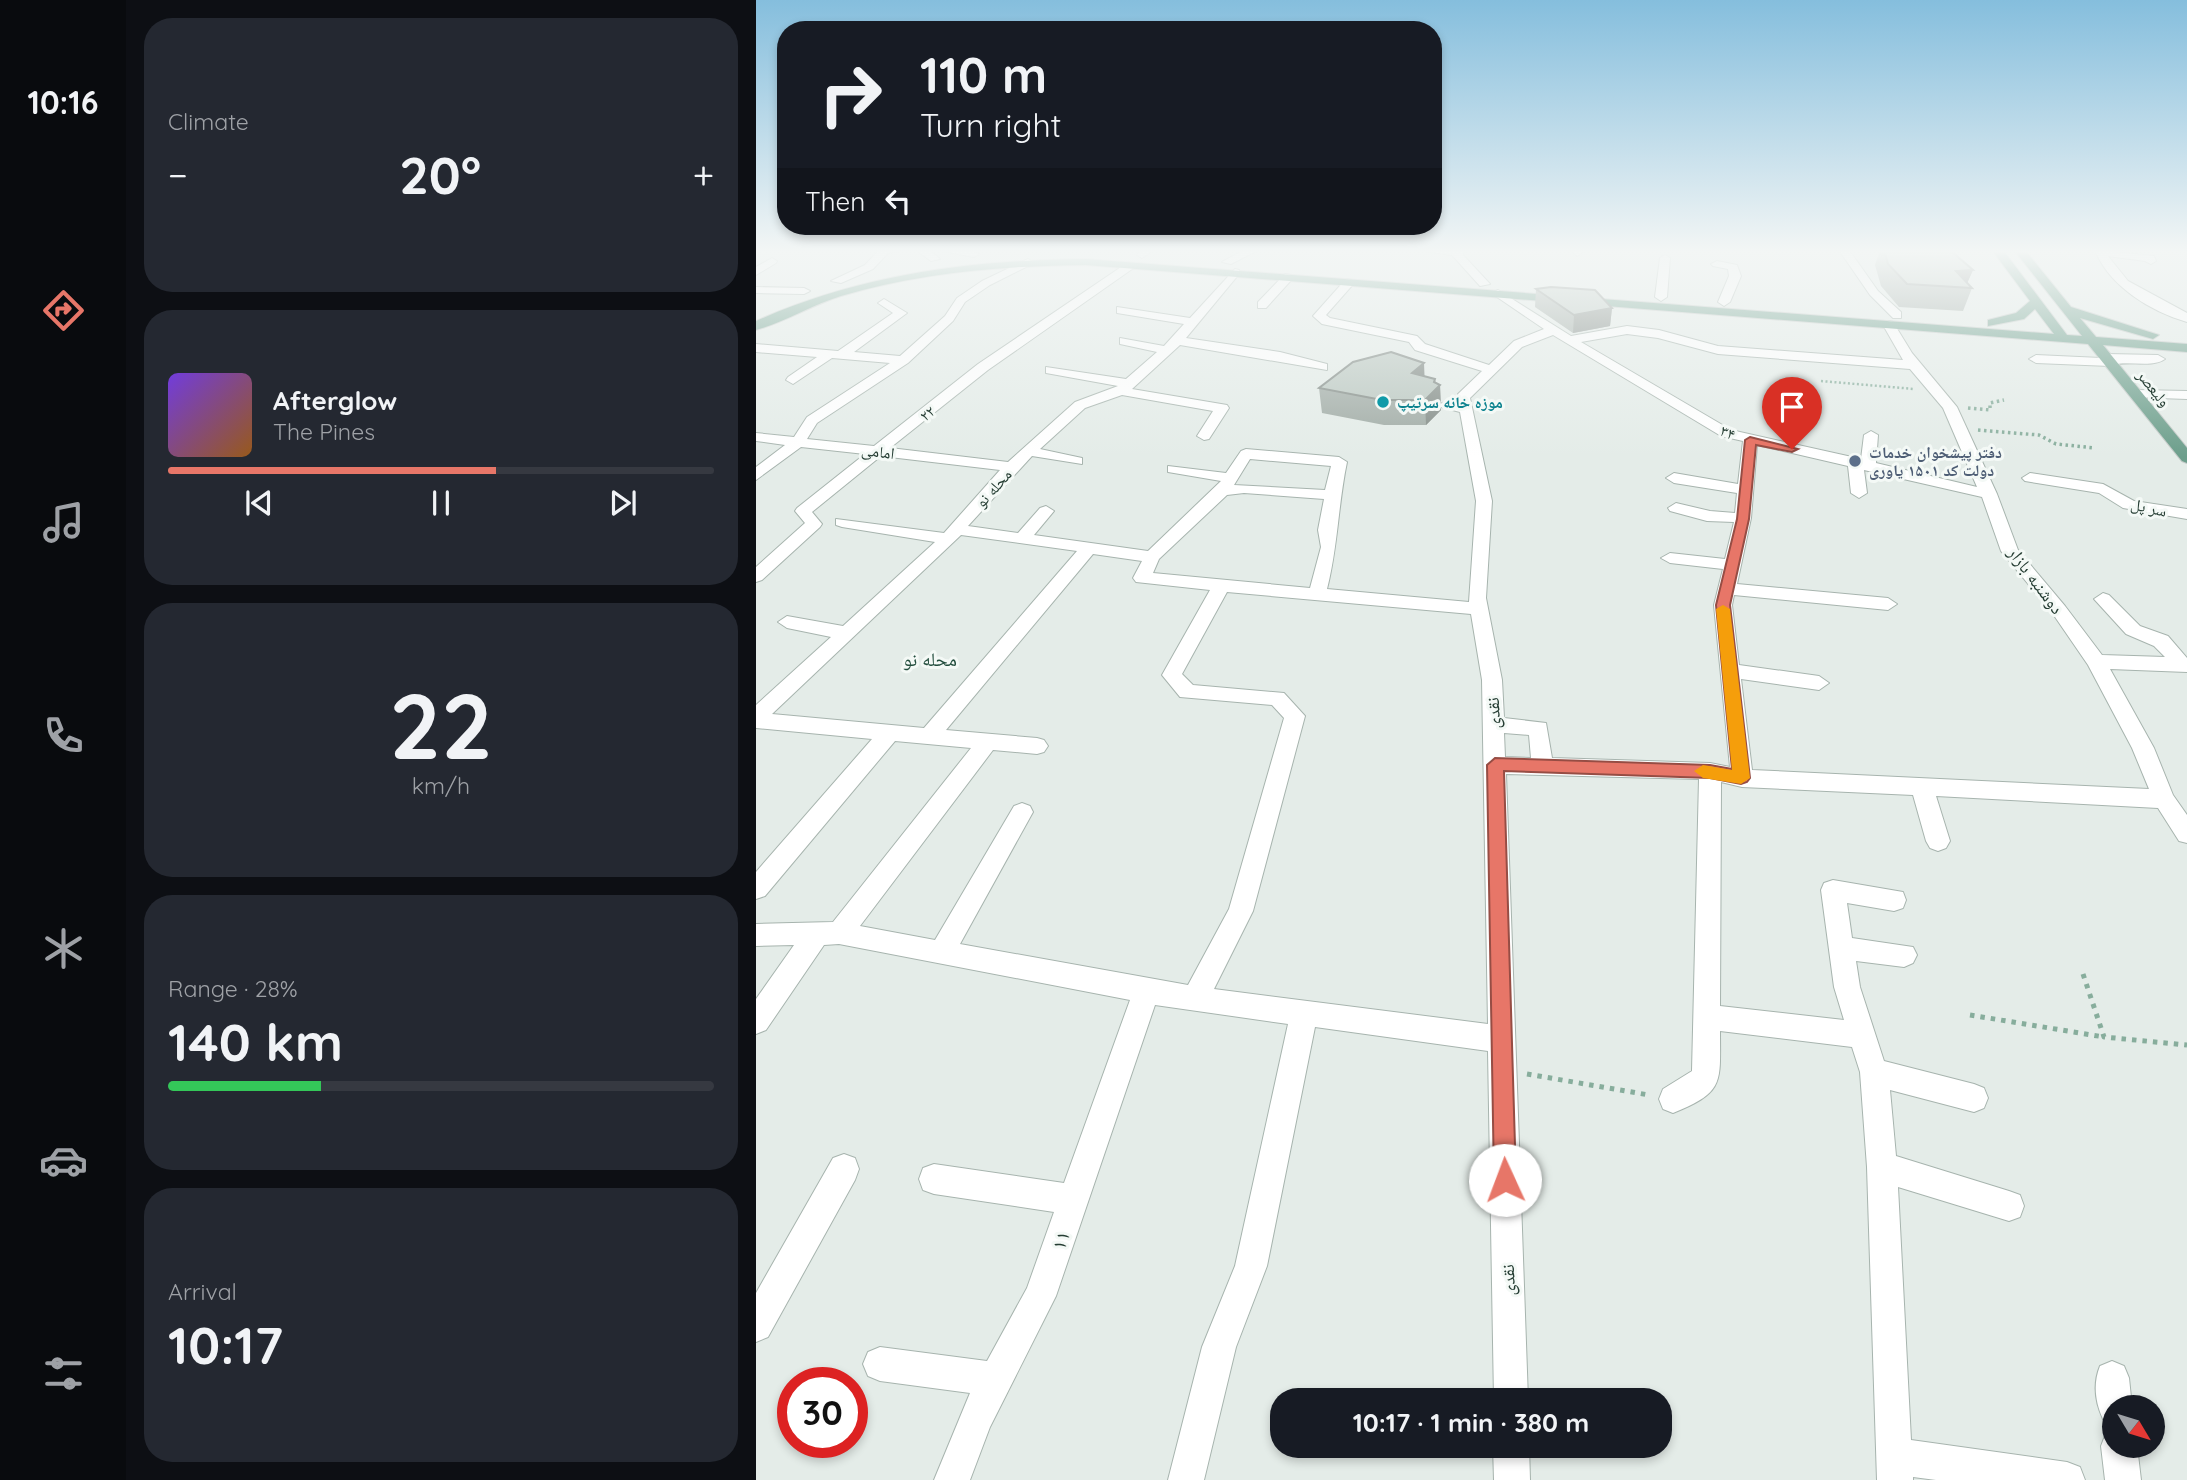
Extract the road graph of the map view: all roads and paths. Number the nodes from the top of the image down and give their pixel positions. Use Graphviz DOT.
graph roads {
  1 [pos="891,319"];
  2 [pos="946,319"];
  3 [pos="1053,319"];
  4 [pos="1175,319"];
  5 [pos="1194,319"];
  6 [pos="1324,319"];
  7 [pos="1537,319"];
  8 [pos="1879,319"];
  9 [pos="1884,319"];
  10 [pos="2008,319"];
  11 [pos="2049,319"];
  12 [pos="2076,319"];
  13 [pos="2096,319"];
  14 [pos="1893,320"];
  15 [pos="1192,322"];
  16 [pos="1992,323"];
  17 [pos="2060,333"];
  18 [pos="1561,335"];
  19 [pos="2089,335"];
  20 [pos="2155,335"];
  21 [pos="2187,338"];
  22 [pos="1124,341"];
  23 [pos="1172,345"];
  24 [pos="756,348"];
  25 [pos="2187,348"];
  26 [pos="835,354"];
  27 [pos="2036,359"];
  28 [pos="2158,359"];
  29 [pos="903,360"];
  30 [pos="2108,360"];
  31 [pos="1916,365"];
  32 [pos="1322,367"];
  33 [pos="1051,370"];
  34 [pos="1491,370"];
  35 [pos="793,380"];
  36 [pos="1821,381"];
  37 [pos="1125,388"];
  38 [pos="1939,392"];
  39 [pos="2136,394"];
  40 [pos="2187,395"];
  41 [pos="2004,401"];
  42 [pos="1950,407"];
  43 [pos="2147,408"];
  44 [pos="2187,409"];
  45 [pos="1960,429"];
  46 [pos="1204,436"];
  47 [pos="1871,436"];
  48 [pos="756,437"];
  49 [pos="1750,440"];
  50 [pos="798,442"];
  51 [pos="2181,443"];
  52 [pos="2095,448"];
  53 [pos="1029,451"];
  54 [pos="880,452"];
  55 [pos="2187,458"];
  56 [pos="1077,461"];
  57 [pos="1862,463"];
  58 [pos="1011,467"];
  59 [pos="1172,469"];
  60 [pos="756,475"];
  61 [pos="1674,478"];
  62 [pos="2031,478"];
  63 [pos="1226,485"];
  64 [pos="1746,489"];
  65 [pos="1860,493"];
  66 [pos="1989,494"];
  67 [pos="1332,495"];
  68 [pos="1676,508"];
  69 [pos="1046,511"];
  70 [pos="2187,514"];
  71 [pos="1743,519"];
  72 [pos="842,522"];
  73 [pos="1126,533"];
  74 [pos="952,534"];
  75 [pos="1021,539"];
  76 [pos="1089,548"];
  77 [pos="1108,551"];
  78 [pos="1152,557"];
  79 [pos="1670,558"];
  80 [pos="1733,565"];
  81 [pos="756,576"];
  82 [pos="1222,585"];
  83 [pos="1727,589"];
  84 [pos="1317,594"];
  85 [pos="2103,599"];
  86 [pos="1888,604"];
  87 [pos="1479,608"];
  88 [pos="787,622"];
  89 [pos="846,634"];
  90 [pos="2096,662"];
  91 [pos="2185,665"];
  92 [pos="1730,671"];
  93 [pos="1819,683"];
  94 [pos="756,719"];
  95 [pos="1493,725"];
  96 [pos="889,733"];
  97 [pos="928,737"];
  98 [pos="987,742"];
  99 [pos="1037,746"];
  100 [pos="1495,765"];
  101 [pos="1542,766"];
  102 [pos="1710,771"];
  103 [pos="1741,778"];
  104 [pos="1922,787"];
  105 [pos="2164,799"];
  106 [pos="1022,812"];
  107 [pos="2187,834"];
  108 [pos="1938,841"];
  109 [pos="756,889"];
  110 [pos="1894,900"];
  111 [pos="829,933"];
  112 [pos="756,935"];
  113 [pos="1841,948"];
  114 [pos="942,952"];
  115 [pos="1904,955"];
  116 [pos="2082,974"];
  117 [pos="1147,991"];
  118 [pos="1195,999"];
  119 [pos="1304,1013"];
  120 [pos="1970,1015"];
  121 [pos="1707,1017"];
  122 [pos="756,1021"];
  123 [pos="1862,1035"];
  124 [pos="2104,1037"];
  125 [pos="1501,1039"];
  126 [pos="2187,1045"];
  127 [pos="1502,1070"];
  128 [pos="1874,1072"];
  129 [pos="1974,1098"];
  130 [pos="1673,1099"];
  131 [pos="1882,1167"];
  132 [pos="844,1169"];
  133 [pos="934,1179"];
  134 [pos="1073,1200"];
  135 [pos="2009,1206"];
  136 [pos="756,1325"];
  137 [pos="880,1364"];
  138 [pos="997,1380"];
  139 [pos="1511,1388"];
  140 [pos="1511,1458"];
  141 [pos="2120,1458"];
  142 [pos="1894,1468"];
  143 [pos="952,1480"];
  144 [pos="1186,1480"];
  145 [pos="1512,1480"];
  146 [pos="2067,1480"];
  147 [pos="2123,1480"];
  1 -- 26 [label="street"];
  2 -- 29 [label="street"];
  3 -- 54 [label="street, ۲۲"];
  4 -- 15 [label="street"];
  5 -- 15 [label="street, محله نو"];
  6 -- 34 [label="street"];
  7 -- 18 [label="street, ۳۴"];
  8 -- 14 [label="main road"];
  9 -- 14 [label="main road"];
  10 -- 16 [label="main road"];
  11 -- 17 [label="main road"];
  12 -- 19 [label="main road, ولیعصر"];
  13 -- 20 [label="main road"];
  14 -- 16 [label="main road"];
  14 -- 17 [label="main road"];
  14 -- 31 [label="street, دوشنبه بازار"];
  15 -- 23 [label="street, محله نو"];
  16 -- 17 [label="main road"];
  17 -- 19 [label="main road"];
  18 -- 31 [label="street, نقدی"];
  18 -- 34 [label="street, نقدی"];
  18 -- 49 [label="street, ۳۴"];
  19 -- 20 [label="main road"];
  19 -- 25 [label="main road"];
  19 -- 30 [label="main road, ولیعصر"];
  20 -- 21 [label="main road"];
  22 -- 23 [label="street"];
  23 -- 32 [label="street"];
  23 -- 37 [label="street, محله نو"];
  24 -- 26 [label="street"];
  26 -- 29 [label="street"];
  26 -- 35 [label="street"];
  27 -- 30 [label="street"];
  28 -- 30 [label="street"];
  29 -- 50 [label="street"];
  30 -- 39 [label="main road, ولیعصر"];
  31 -- 38 [label="street, دوشنبه بازار"];
  33 -- 37 [label="street"];
  34 -- 87 [label="street, نقدی"];
  36 -- 38 [label="path"];
  37 -- 46 [label="street"];
  37 -- 53 [label="street, محله نو"];
  38 -- 42 [label="street, دوشنبه بازار"];
  39 -- 40 [label="street"];
  39 -- 43 [label="main road, ولیعصر"];
  41 -- 42 [label="path"];
  42 -- 45 [label="street, دوشنبه بازار"];
  43 -- 44 [label="street"];
  43 -- 51 [label="main road, ولیعصر"];
  45 -- 52 [label="path"];
  45 -- 66 [label="street, دوشنبه بازار"];
  47 -- 57 [label="street"];
  48 -- 50 [label="street, امامی"];
  49 -- 57 [label="street, ۳۴"];
  49 -- 64 [label="street"];
  50 -- 54 [label="street, امامی"];
  50 -- 60 [label="street"];
  51 -- 55 [label="main road, ولیعصر"];
  53 -- 56 [label="street"];
  53 -- 58 [label="street, محله نو"];
  54 -- 58 [label="street, امامی"];
  54 -- 81 [label="street, ۲۲"];
  57 -- 65 [label="street"];
  57 -- 66 [label="street, ۳۴"];
  58 -- 74 [label="street, محله نو"];
  59 -- 63 [label="street"];
  61 -- 64 [label="street"];
  62 -- 70 [label="street, سر پل"];
  63 -- 67 [label="street"];
  63 -- 67 [label="street"];
  63 -- 78 [label="street"];
  64 -- 71 [label="street"];
  66 -- 90 [label="street, دوشنبه بازار"];
  67 -- 84 [label="street"];
  68 -- 71 [label="street"];
  69 -- 75 [label="street"];
  71 -- 80 [label="street"];
  72 -- 74 [label="street"];
  73 -- 77 [label="street"];
  74 -- 75 [label="street"];
  74 -- 89 [label="street, محله نو"];
  75 -- 76 [label="street"];
  76 -- 77 [label="street"];
  76 -- 97 [label="street"];
  77 -- 78 [label="street"];
  78 -- 82 [label="street"];
  79 -- 80 [label="street"];
  80 -- 83 [label="street"];
  82 -- 84 [label="street"];
  82 -- 118 [label="street"];
  83 -- 86 [label="street"];
  83 -- 92 [label="street"];
  84 -- 87 [label="street"];
  85 -- 91 [label="street"];
  87 -- 95 [label="street, نقدی"];
  88 -- 89 [label="street"];
  89 -- 94 [label="street, محله نو"];
  90 -- 91 [label="street"];
  90 -- 105 [label="street, دوشنبه بازار"];
  92 -- 93 [label="street"];
  92 -- 103 [label="street"];
  94 -- 96 [label="street"];
  95 -- 100 [label="street, نقدی"];
  95 -- 101 [label="street"];
  96 -- 97 [label="street"];
  96 -- 109 [label="street"];
  97 -- 98 [label="street"];
  98 -- 99 [label="street"];
  98 -- 111 [label="street"];
  100 -- 101 [label="street"];
  100 -- 125 [label="street, نقدی"];
  101 -- 102 [label="street"];
  102 -- 103 [label="street"];
  102 -- 121 [label="street"];
  103 -- 104 [label="street"];
  104 -- 105 [label="street"];
  104 -- 108 [label="street"];
  105 -- 107 [label="street, دوشنبه بازار"];
  106 -- 114 [label="street"];
  110 -- 113 [label="street"];
  111 -- 112 [label="street"];
  111 -- 114 [label="street"];
  111 -- 122 [label="street"];
  113 -- 115 [label="street"];
  113 -- 123 [label="street"];
  114 -- 117 [label="street"];
  116 -- 124 [label="path"];
  117 -- 118 [label="street"];
  117 -- 134 [label="street, ۱۱"];
  118 -- 119 [label="street"];
  119 -- 125 [label="street"];
  119 -- 144 [label="street"];
  120 -- 124 [label="path"];
  121 -- 123 [label="street"];
  121 -- 130 [label="street"];
  123 -- 128 [label="street"];
  124 -- 126 [label="path"];
  125 -- 127 [label="street, نقدی"];
  127 -- 130 [label="path"];
  127 -- 139 [label="street, نقدی"];
  128 -- 129 [label="street"];
  128 -- 131 [label="street"];
  131 -- 135 [label="street"];
  131 -- 142 [label="street"];
  132 -- 136 [label="street"];
  133 -- 134 [label="street"];
  134 -- 138 [label="street, ۱۱"];
  137 -- 138 [label="street"];
  138 -- 143 [label="street, ۱۱"];
  140 -- 145 [label="street"];
  141 -- 147 [label="street"];
  142 -- 146 [label="street"];
}
